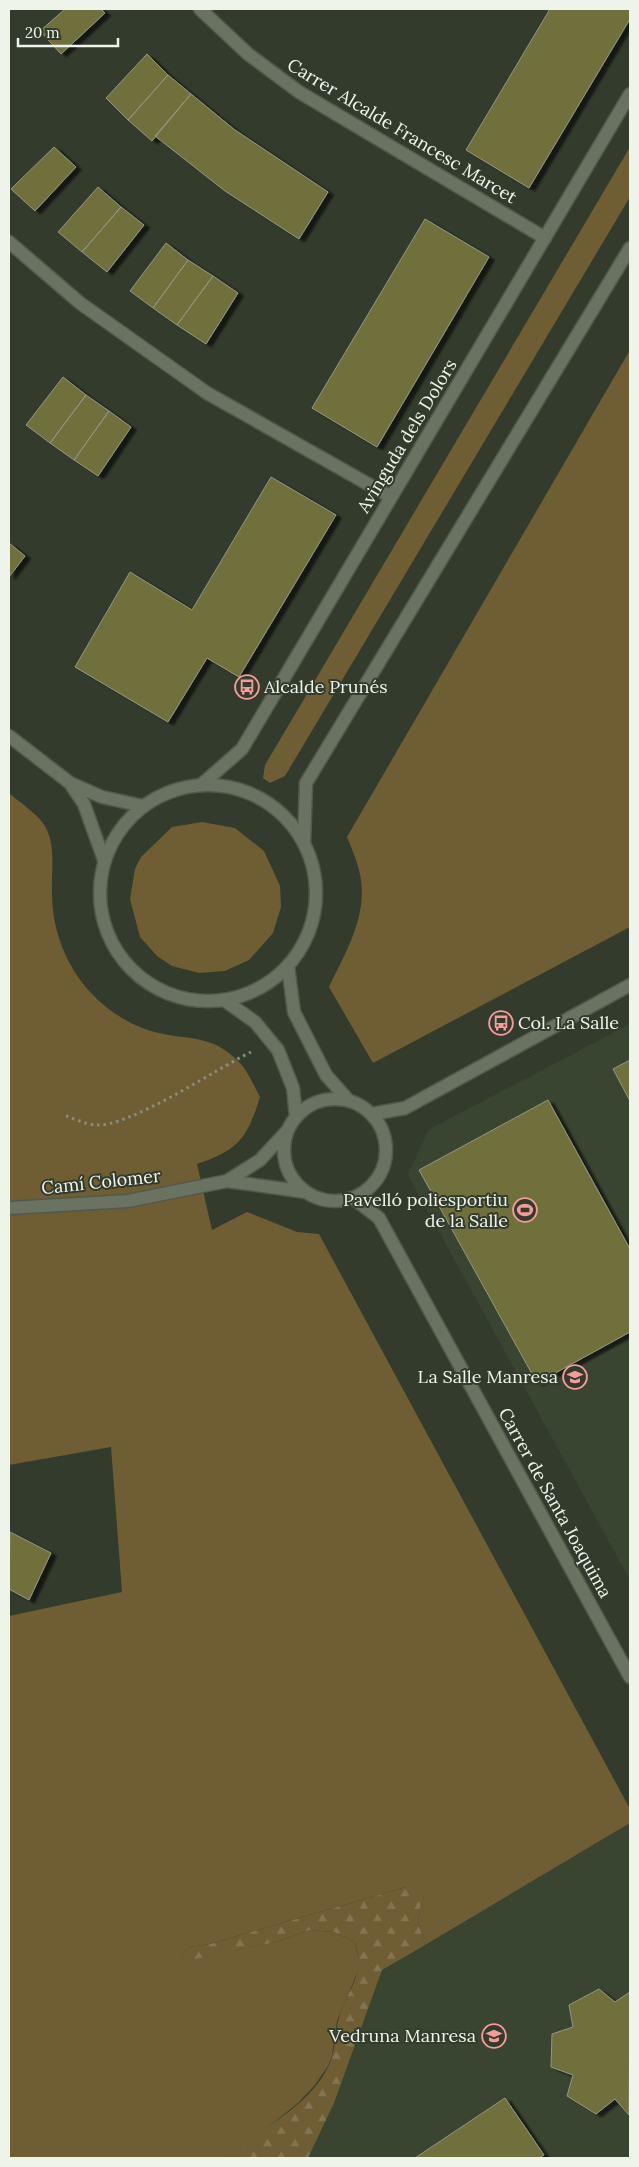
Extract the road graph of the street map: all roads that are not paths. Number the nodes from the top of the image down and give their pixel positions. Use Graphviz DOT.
graph roads {
  1 [pos="200,9"];
  2 [pos="630,94"];
  3 [pos="545,238"];
  4 [pos="9,242"];
  5 [pos="630,248"];
  6 [pos="391,497"];
  7 [pos="9,736"];
  8 [pos="70,783"];
  9 [pos="201,785"];
  10 [pos="143,806"];
  11 [pos="304,844"];
  12 [pos="104,860"];
  13 [pos="288,966"];
  14 [pos="630,986"];
  15 [pos="224,1000"];
  16 [pos="349,1101"];
  17 [pos="372,1114"];
  18 [pos="296,1117"];
  19 [pos="287,1131"];
  20 [pos="227,1182"];
  21 [pos="306,1192"];
  22 [pos="353,1198"];
  23 [pos="9,1208"];
  24 [pos="630,1677"];
  1 -- 3 [label="street, Carrer Alcalde Francesc Marcet"];
  2 -- 3 [label="street, Avinguda dels Dolors"];
  3 -- 6 [label="street, Avinguda dels Dolors"];
  4 -- 6 [label="street"];
  5 -- 11 [label="street"];
  6 -- 9 [label="street, Avinguda dels Dolors"];
  7 -- 8 [label="street"];
  8 -- 10 [label="street"];
  8 -- 12 [label="street"];
  9 -- 10 [label="street"];
  9 -- 11 [label="street"];
  10 -- 12 [label="street"];
  11 -- 13 [label="street"];
  12 -- 15 [label="street"];
  13 -- 15 [label="street"];
  13 -- 16 [label="street"];
  14 -- 17 [label="street"];
  15 -- 18 [label="street"];
  16 -- 17 [label="street"];
  16 -- 18 [label="street"];
  17 -- 22 [label="street"];
  18 -- 19 [label="street"];
  19 -- 20 [label="street, Camí Colomer"];
  19 -- 21 [label="street"];
  20 -- 21 [label="street, Camí Colomer"];
  20 -- 23 [label="street, Camí Colomer"];
  21 -- 22 [label="street"];
  22 -- 24 [label="street, Carrer de Santa Joaquima"];
}
